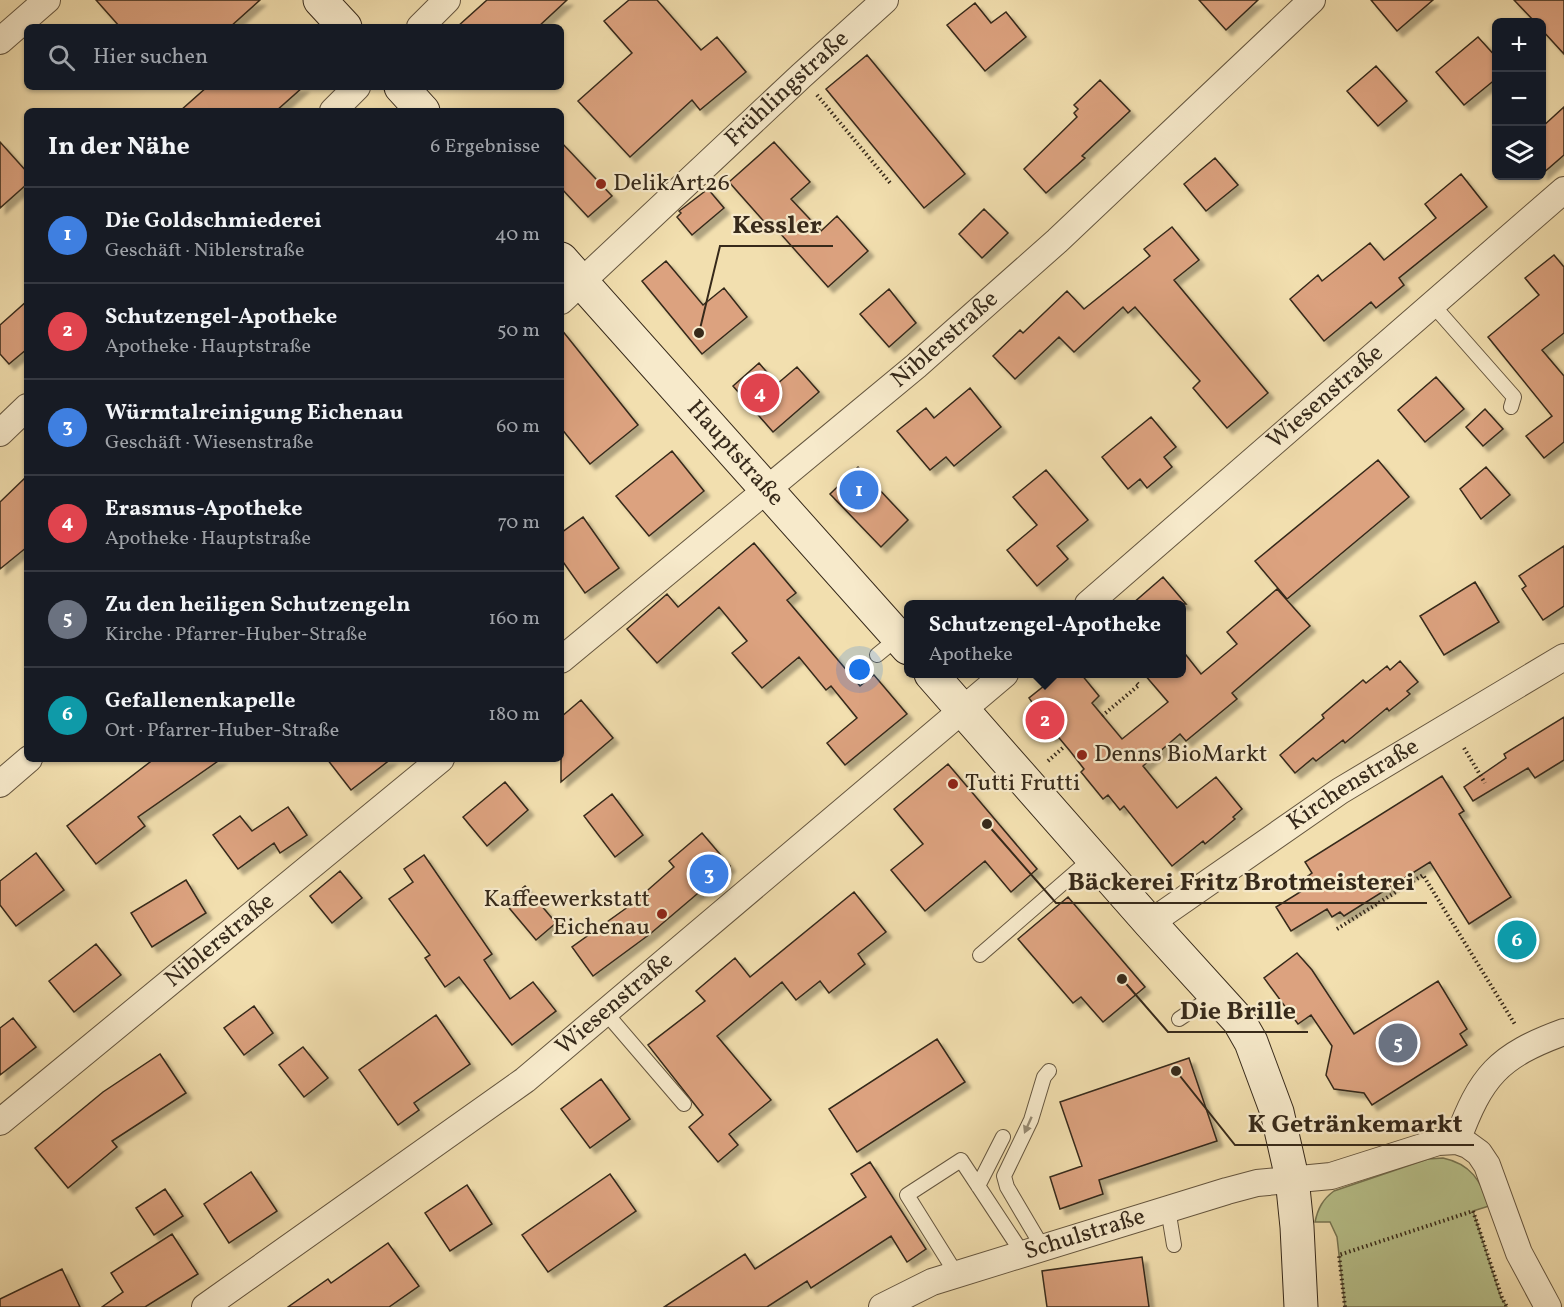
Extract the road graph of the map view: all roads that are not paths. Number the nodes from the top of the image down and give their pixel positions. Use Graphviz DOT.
graph roads {
  1 [pos="47,0"];
  2 [pos="321,0"];
  3 [pos="447,0"];
  4 [pos="885,0"];
  5 [pos="1312,0"];
  6 [pos="342,24"];
  7 [pos="423,24"];
  8 [pos="0,41"];
  9 [pos="354,90"];
  10 [pos="404,90"];
  11 [pos="336,108"];
  12 [pos="420,108"];
  13 [pos="1564,190"];
  14 [pos="564,268"];
  15 [pos="572,292"];
  16 [pos="1432,304"];
  17 [pos="1511,407"];
  18 [pos="24,409"];
  19 [pos="0,433"];
  20 [pos="767,490"];
  21 [pos="1093,600"];
  22 [pos="895,647"];
  23 [pos="1564,657"];
  24 [pos="564,658"];
  25 [pos="935,678"];
  26 [pos="1000,678"];
  27 [pos="962,708"];
  28 [pos="26,762"];
  29 [pos="437,762"];
  30 [pos="0,784"];
  31 [pos="1093,856"];
  32 [pos="1150,923"];
  33 [pos="980,955"];
  34 [pos="1215,995"];
  35 [pos="605,1012"];
  36 [pos="1179,1019"];
  37 [pos="1564,1032"];
  38 [pos="1049,1071"];
  39 [pos="684,1104"];
  40 [pos="0,1122"];
  41 [pos="1003,1137"];
  42 [pos="1457,1141"];
  43 [pos="1292,1179"];
  44 [pos="978,1186"];
  45 [pos="1168,1209"];
  46 [pos="1174,1245"];
  47 [pos="1033,1251"];
  48 [pos="957,1275"];
  49 [pos="205,1307"];
  50 [pos="882,1307"];
  51 [pos="1301,1307"];
  52 [pos="1548,1307"];
  1 -- 8 [label="street"];
  2 -- 6 [label="main road"];
  3 -- 7 [label="street"];
  4 -- 15 [label="street, Frühlingstraße"];
  5 -- 20 [label="street, Niblerstraße"];
  9 -- 11 [label="street"];
  10 -- 12 [label="main road"];
  13 -- 16 [label="street, Wiesenstraße"];
  14 -- 15 [label="main road, Hauptstraße"];
  15 -- 20 [label="main road, Hauptstraße"];
  16 -- 17 [label="lane"];
  16 -- 21 [label="street, Wiesenstraße"];
  18 -- 19 [label="street"];
  20 -- 22 [label="main road, Hauptstraße"];
  20 -- 24 [label="street, Niblerstraße"];
  23 -- 32 [label="street, Kirchenstraße"];
  25 -- 27 [label="main road"];
  26 -- 27 [label="street, Wiesenstraße"];
  27 -- 31 [label="main road"];
  27 -- 35 [label="street, Wiesenstraße"];
  28 -- 30 [label="street"];
  29 -- 40 [label="street, Niblerstraße"];
  31 -- 32 [label="main road"];
  31 -- 33 [label="lane"];
  32 -- 34 [label="main road"];
  34 -- 36 [label="lane"];
  34 -- 43 [label="main road"];
  35 -- 39 [label="lane"];
  35 -- 49 [label="street, Wiesenstraße"];
  37 -- 42 [label="street"];
  38 -- 47 [label="lane, one-way"];
  41 -- 44 [label="lane"];
  42 -- 43 [label="street, Schulstraße"];
  42 -- 52 [label="street"];
  43 -- 45 [label="street, Schulstraße"];
  43 -- 51 [label="main road"];
  44 -- 47 [label="lane"];
  44 -- 48 [label="lane"];
  45 -- 46 [label="lane"];
  45 -- 47 [label="street, Schulstraße"];
  47 -- 48 [label="street, Schulstraße"];
  48 -- 50 [label="street, Schulstraße"];
}
